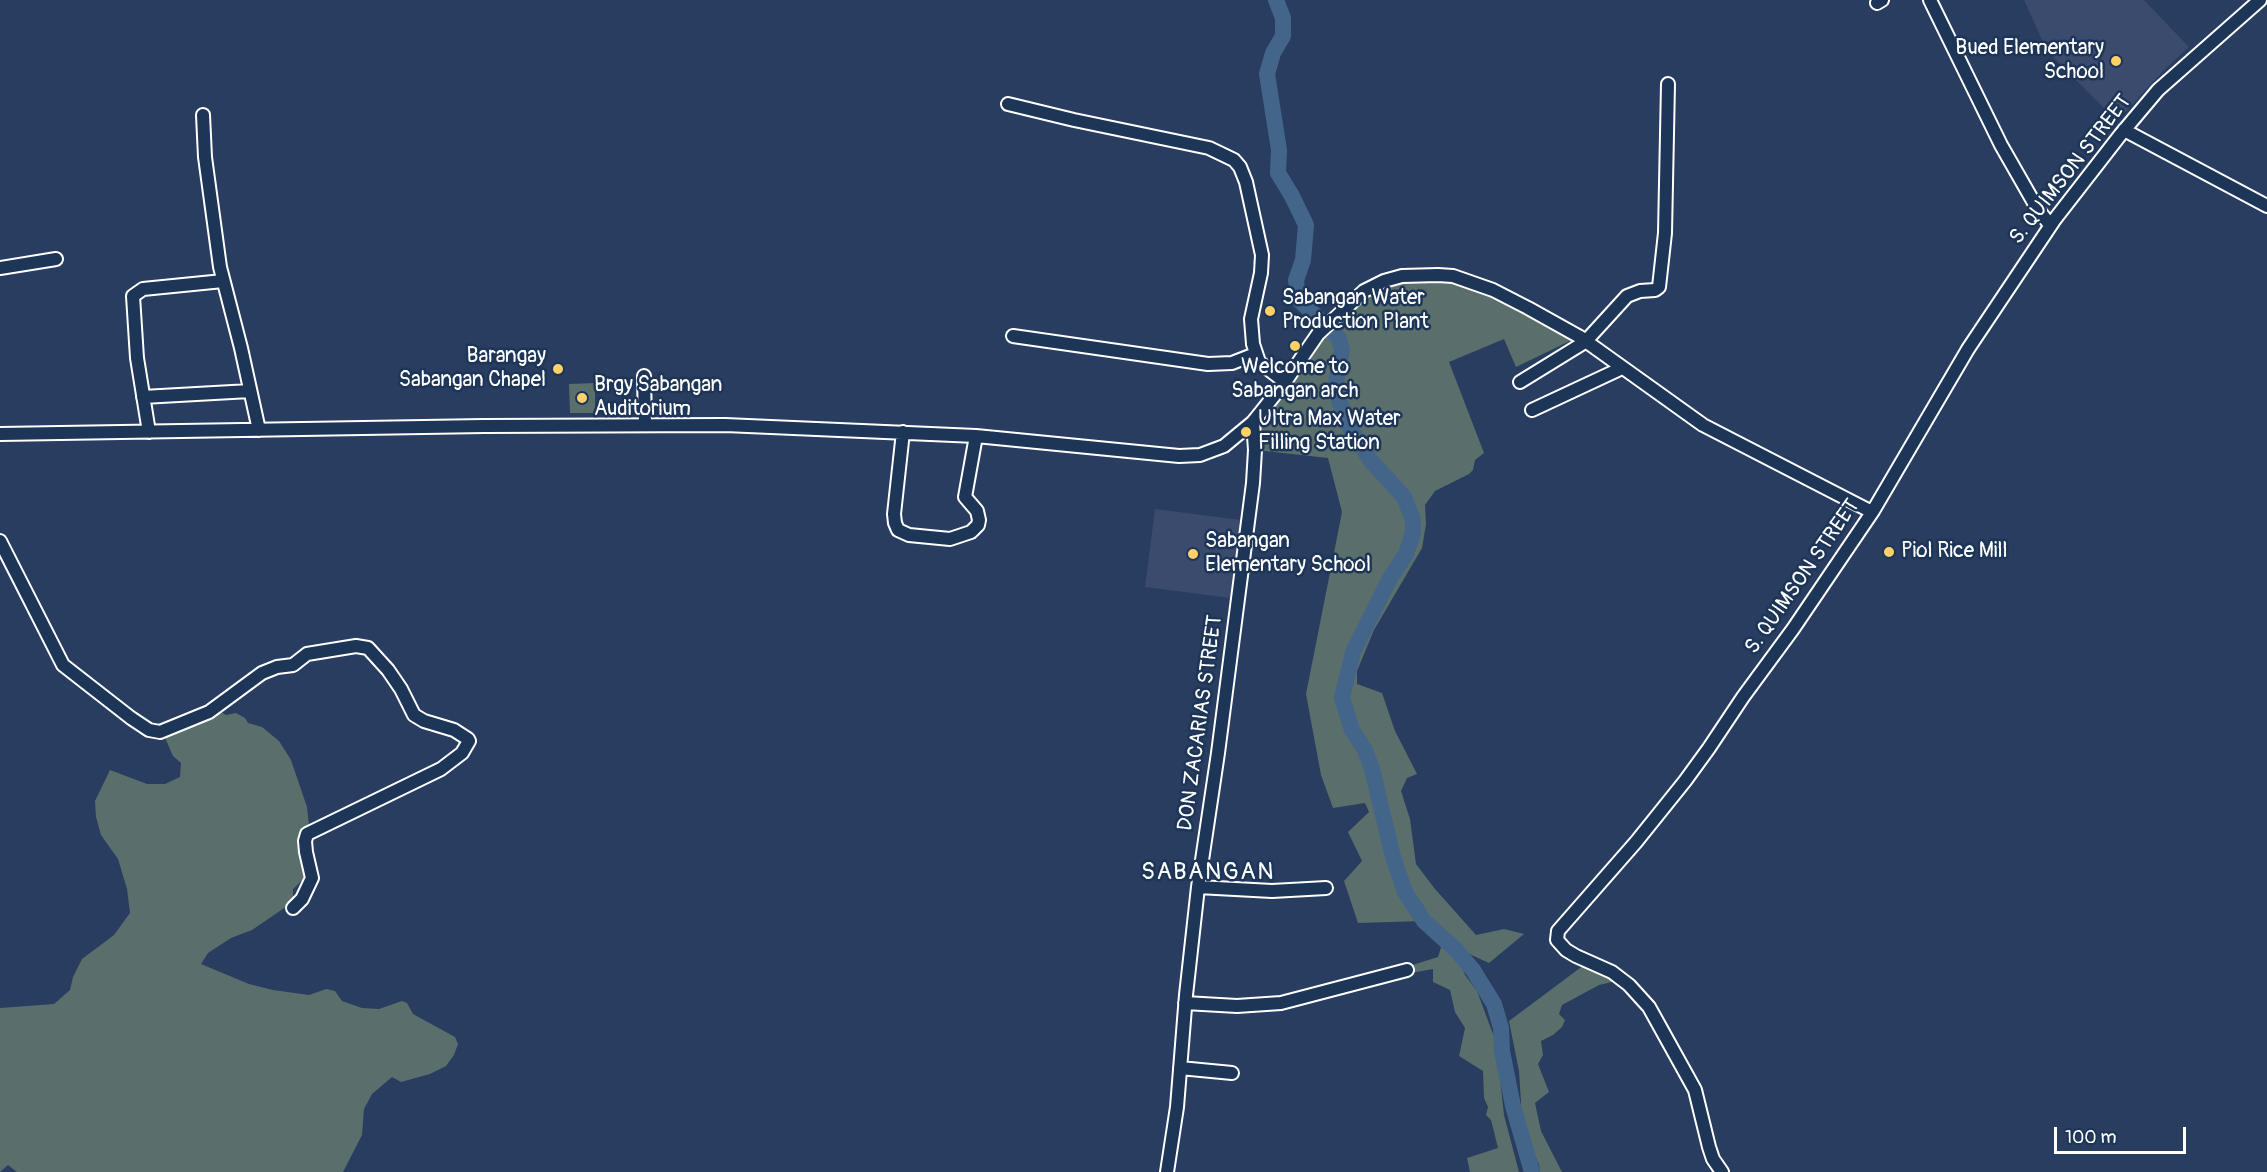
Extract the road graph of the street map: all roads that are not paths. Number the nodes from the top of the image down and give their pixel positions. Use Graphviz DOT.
graph roads {
  1 [pos="1930,0"];
  2 [pos="2260,0"];
  3 [pos="1668,84"];
  4 [pos="1008,104"];
  5 [pos="204,115"];
  6 [pos="2124,130"];
  7 [pos="2267,206"];
  8 [pos="2050,225"];
  9 [pos="56,259"];
  10 [pos="0,268"];
  11 [pos="223,281"];
  12 [pos="1014,336"];
  13 [pos="1586,342"];
  14 [pos="1256,354"];
  15 [pos="1622,368"];
  16 [pos="644,376"];
  17 [pos="1285,382"];
  18 [pos="1521,382"];
  19 [pos="250,391"];
  20 [pos="143,397"];
  21 [pos="1532,410"];
  22 [pos="1253,422"];
  23 [pos="645,425"];
  24 [pos="259,430"];
  25 [pos="149,432"];
  26 [pos="903,432"];
  27 [pos="0,434"];
  28 [pos="976,436"];
  29 [pos="1872,512"];
  30 [pos="0,541"];
  31 [pos="1198,887"];
  32 [pos="1326,888"];
  33 [pos="293,908"];
  34 [pos="1407,970"];
  35 [pos="1185,1003"];
  36 [pos="1180,1068"];
  37 [pos="1232,1073"];
  38 [pos="1167,1172"];
  39 [pos="1722,1172"];
  1 -- 8 [label="street"];
  2 -- 6 [label="street, S. QUIMSON STREET"];
  3 -- 13 [label="street"];
  4 -- 14 [label="street"];
  5 -- 11 [label="street"];
  6 -- 7 [label="street"];
  6 -- 8 [label="street, S. QUIMSON STREET"];
  8 -- 29 [label="street, S. QUIMSON STREET"];
  9 -- 10 [label="street"];
  11 -- 19 [label="street"];
  11 -- 20 [label="street"];
  12 -- 14 [label="street"];
  13 -- 15 [label="street"];
  13 -- 17 [label="street"];
  13 -- 18 [label="street"];
  14 -- 17 [label="street"];
  15 -- 21 [label="street"];
  15 -- 29 [label="street"];
  16 -- 23 [label="street"];
  17 -- 22 [label="street"];
  19 -- 20 [label="street"];
  19 -- 24 [label="street"];
  20 -- 25 [label="street"];
  22 -- 28 [label="street"];
  22 -- 31 [label="street, DON ZACARIAS STREET"];
  23 -- 24 [label="street"];
  23 -- 26 [label="street"];
  24 -- 25 [label="street"];
  25 -- 27 [label="street"];
  26 -- 28 [label="street"];
  26 -- 28 [label="street"];
  29 -- 39 [label="street, S. QUIMSON STREET"];
  30 -- 33 [label="street"];
  31 -- 32 [label="street"];
  31 -- 35 [label="street, DON ZACARIAS STREET"];
  34 -- 35 [label="street"];
  35 -- 36 [label="street, DON ZACARIAS STREET"];
  36 -- 37 [label="street"];
  36 -- 38 [label="street, DON ZACARIAS STREET"];
}
